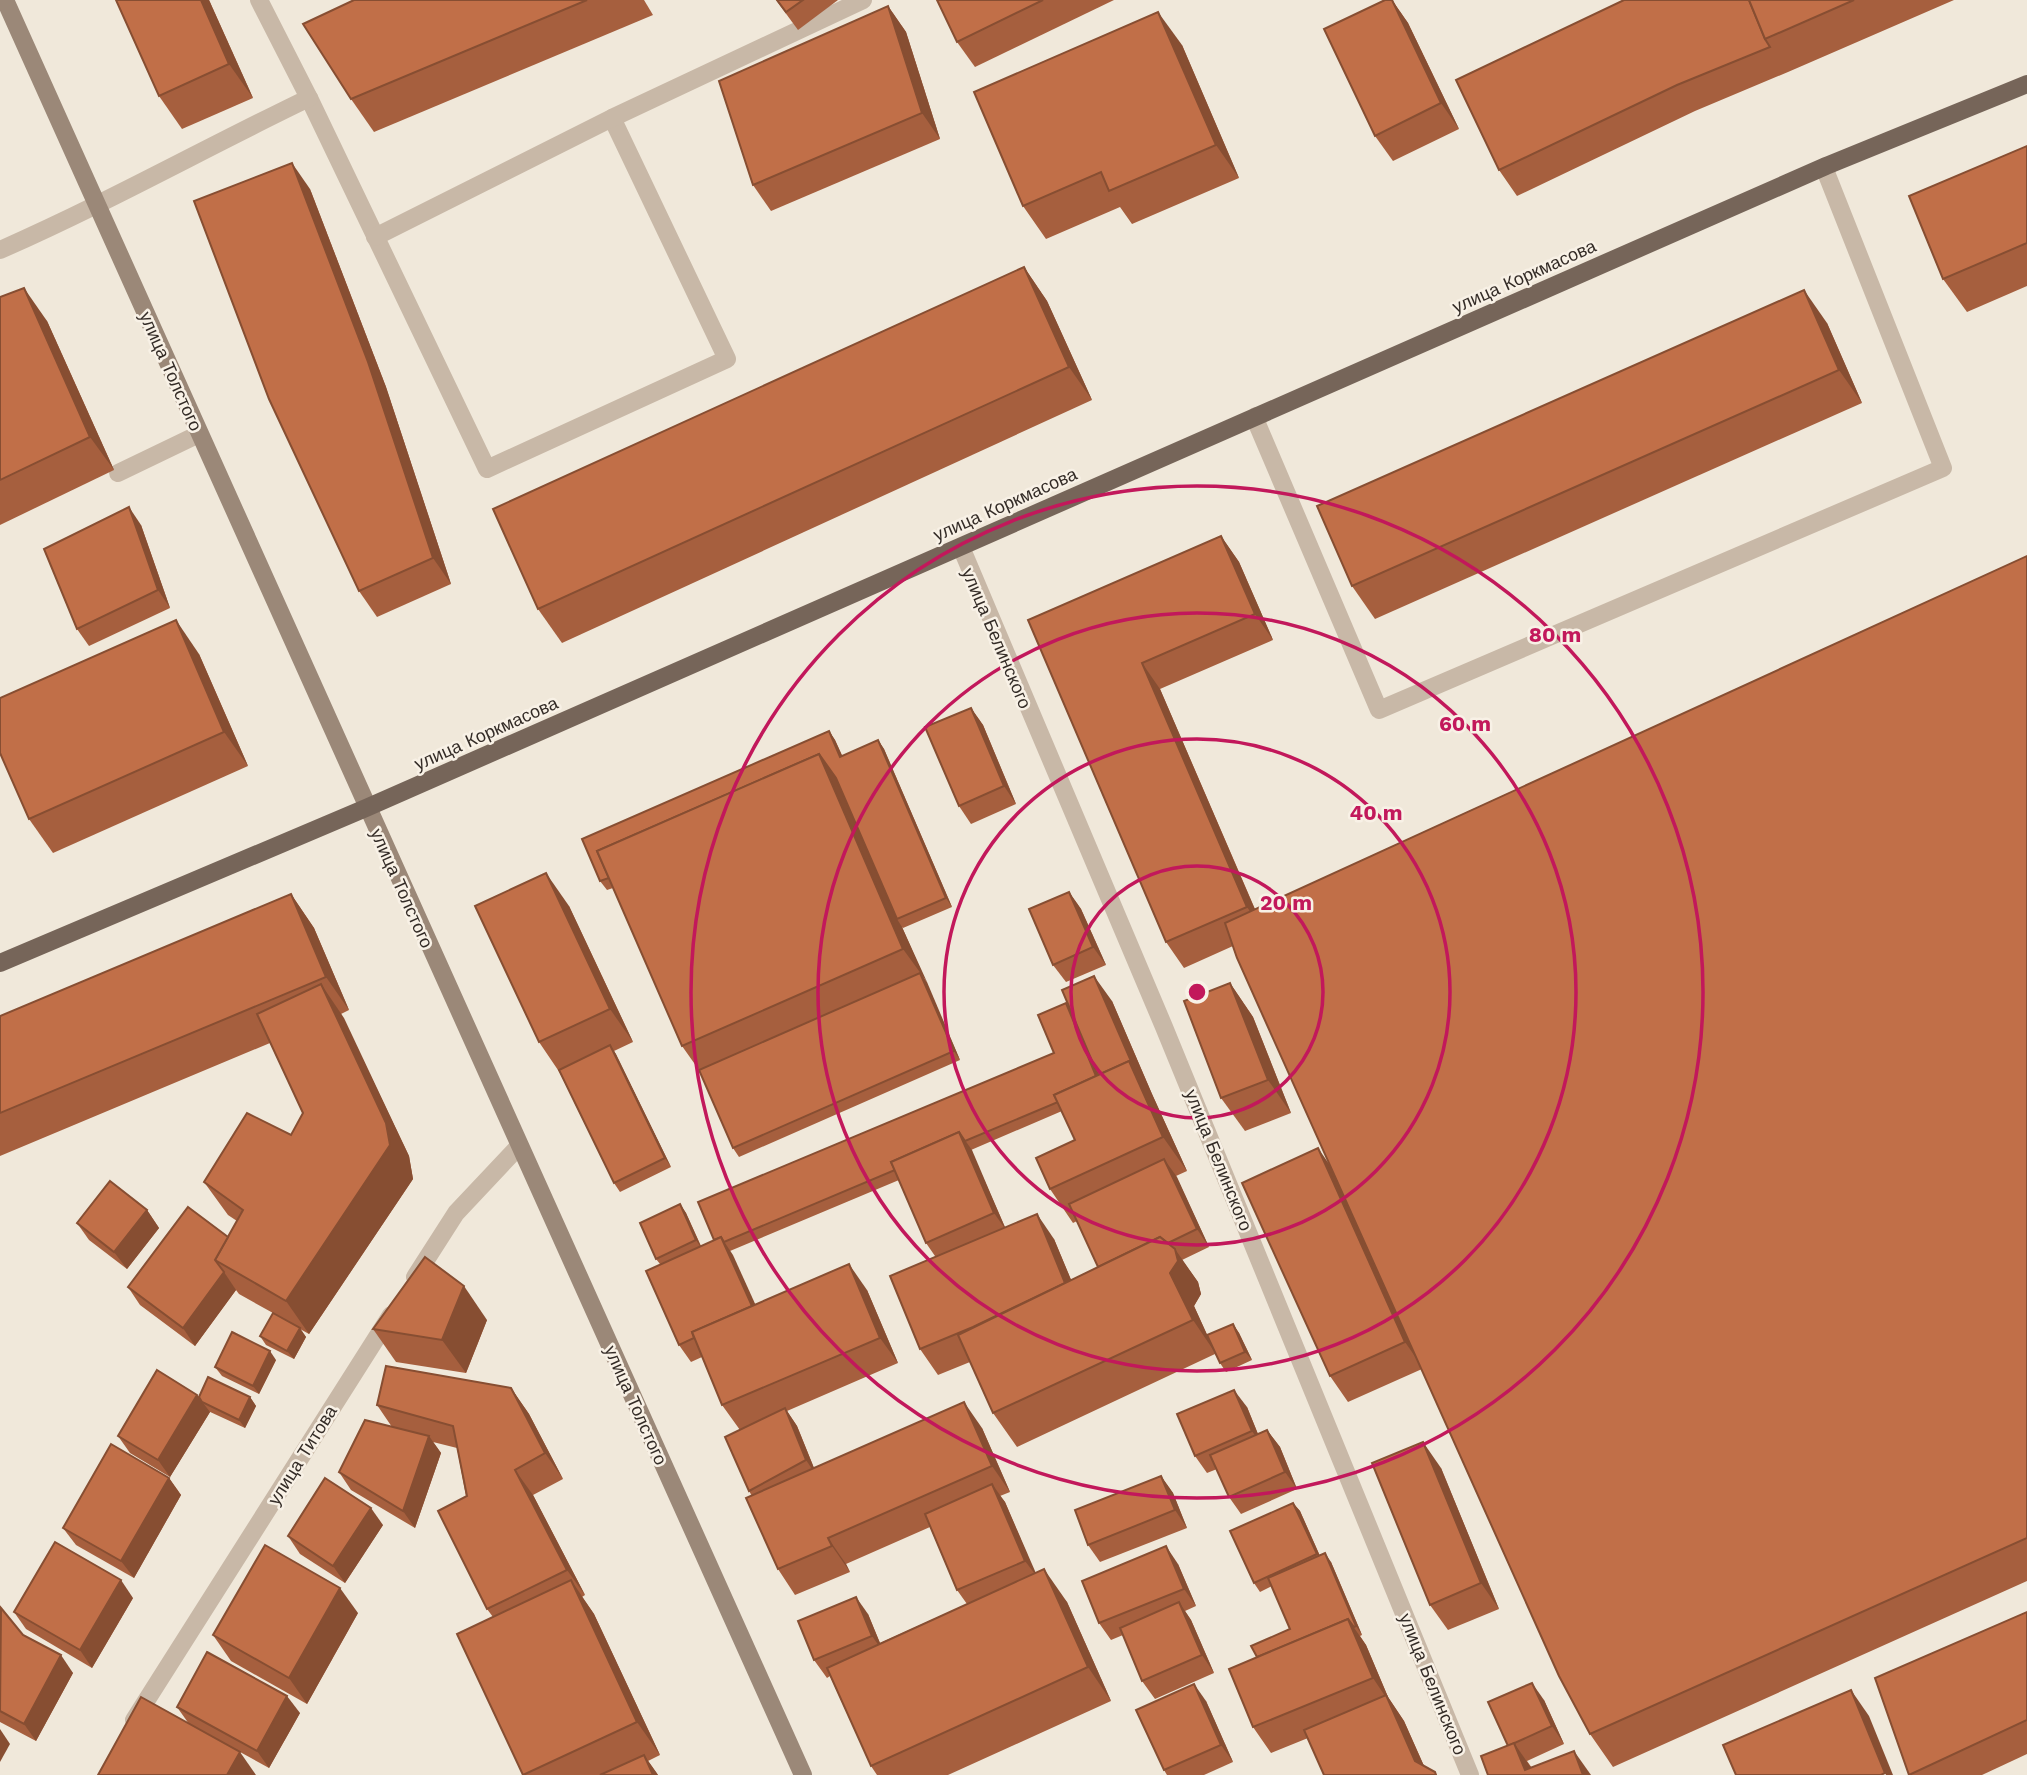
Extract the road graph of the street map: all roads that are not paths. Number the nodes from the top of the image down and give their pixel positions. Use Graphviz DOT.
graph roads {
  1 [pos="5,0"];
  2 [pos="259,0"];
  3 [pos="863,0"];
  4 [pos="2027,84"];
  5 [pos="309,98"];
  6 [pos="612,118"];
  7 [pos="1826,166"];
  8 [pos="97,206"];
  9 [pos="375,237"];
  10 [pos="0,250"];
  11 [pos="1256,416"];
  12 [pos="199,434"];
  13 [pos="118,473"];
  14 [pos="961,547"];
  15 [pos="366,808"];
  16 [pos="1,959"];
  17 [pos="519,1146"];
  18 [pos="121,1740"];
  19 [pos="803,1775"];
  20 [pos="1471,1775"];
  1 -- 8 [label="main road, улица Толстого"];
  2 -- 5 [label="street"];
  3 -- 6 [label="street"];
  4 -- 7 [label="main road, улица Коркмасова"];
  5 -- 8 [label="street"];
  5 -- 9 [label="street"];
  6 -- 9 [label="street"];
  6 -- 9 [label="street"];
  7 -- 11 [label="main road, улица Коркмасова"];
  7 -- 11 [label="street"];
  8 -- 10 [label="street"];
  8 -- 12 [label="main road, улица Толстого"];
  11 -- 14 [label="main road, улица Коркмасова"];
  12 -- 13 [label="street"];
  12 -- 15 [label="main road, улица Толстого"];
  14 -- 15 [label="main road, улица Коркмасова"];
  14 -- 20 [label="street, улица Белинского"];
  15 -- 16 [label="main road, улица Коркмасова"];
  15 -- 17 [label="main road, улица Толстого"];
  17 -- 18 [label="street, улица Титова"];
  17 -- 19 [label="main road, улица Толстого"];
}
